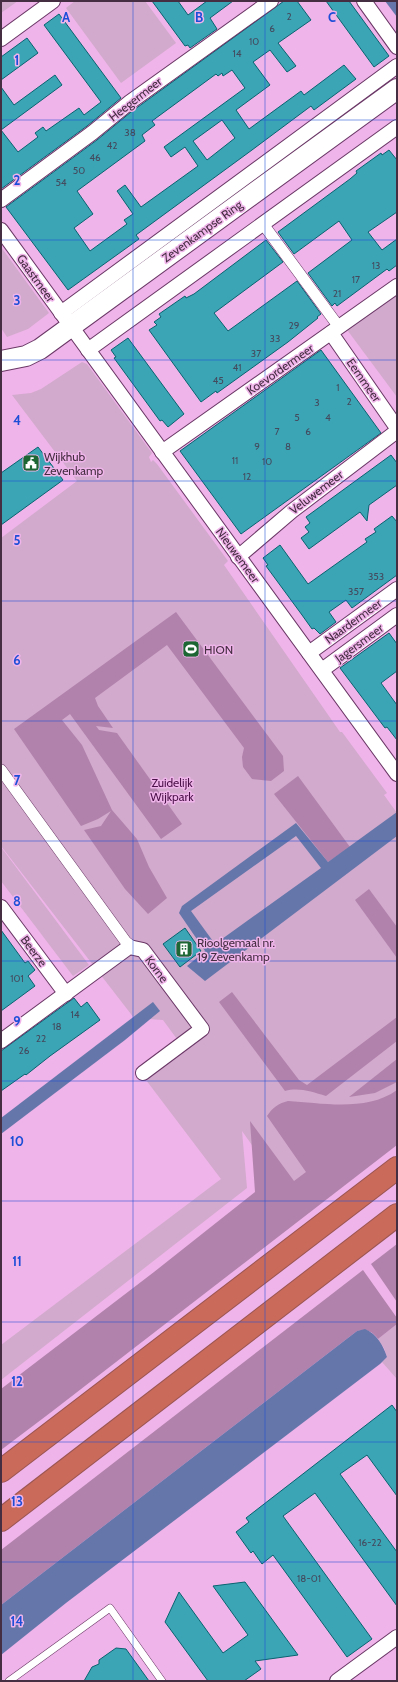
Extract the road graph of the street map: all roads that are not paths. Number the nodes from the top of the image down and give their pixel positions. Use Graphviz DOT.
graph roads {
  1 [pos="53,1"];
  2 [pos="271,1"];
  3 [pos="364,1"];
  4 [pos="1,39"];
  5 [pos="397,47"];
  6 [pos="397,66"];
  7 [pos="397,89"];
  8 [pos="397,104"];
  9 [pos="397,127"];
  10 [pos="1,200"];
  11 [pos="263,224"];
  12 [pos="1,230"];
  13 [pos="397,286"];
  14 [pos="335,330"];
  15 [pos="74,332"];
  16 [pos="1,361"];
  17 [pos="1,374"];
  18 [pos="397,428"];
  19 [pos="397,431"];
  20 [pos="162,452"];
  21 [pos="238,556"];
  22 [pos="397,589"];
  23 [pos="397,615"];
  24 [pos="309,654"];
  25 [pos="322,670"];
  26 [pos="1,770"];
  27 [pos="397,774"];
  28 [pos="1,907"];
  29 [pos="134,948"];
  30 [pos="66,994"];
  31 [pos="1,1041"];
  32 [pos="143,1073"];
  33 [pos="397,1168"];
  34 [pos="397,1216"];
  35 [pos="1,1471"];
  36 [pos="1,1520"];
  37 [pos="397,1637"];
  38 [pos="9,1681"];
  39 [pos="162,1681"];
  40 [pos="337,1681"];
  1 -- 4 [label="street"];
  2 -- 10 [label="street, Heegermeer"];
  3 -- 5 [label="street"];
  6 -- 15 [label="street, Zevenkampse Ring"];
  7 -- 15 [label="main road, Zevenkampse Ring"];
  8 -- 15 [label="main road, Zevenkampse Ring"];
  9 -- 11 [label="street, Zevenkampse Ring"];
  11 -- 14 [label="street"];
  11 -- 15 [label="street, Zevenkampse Ring"];
  12 -- 15 [label="street, Gaastmeer"];
  13 -- 14 [label="street, Koevordermeer"];
  14 -- 18 [label="street, Eemmeer"];
  14 -- 20 [label="street, Koevordermeer"];
  15 -- 16 [label="main road, Zevenkampse Ring"];
  15 -- 17 [label="main road, Zevenkampse Ring"];
  15 -- 20 [label="street, Nieuwemeer"];
  19 -- 21 [label="street, Veluwemeer"];
  20 -- 21 [label="street, Nieuwemeer"];
  21 -- 24 [label="street, Nieuwemeer"];
  22 -- 24 [label="street, Naardermeer"];
  23 -- 25 [label="street, Jagersmeer"];
  24 -- 25 [label="street, Nieuwemeer"];
  25 -- 27 [label="street, Nieuwemeer"];
  26 -- 29 [label="street"];
  28 -- 30 [label="street, Beerze"];
  29 -- 30 [label="street, Korne"];
  29 -- 32 [label="street, Korne"];
  30 -- 31 [label="street, Korne"];
  33 -- 35 [label="highway"];
  34 -- 36 [label="highway"];
  37 -- 40 [label="street"];
  38 -- 39 [label="lane"];
}
